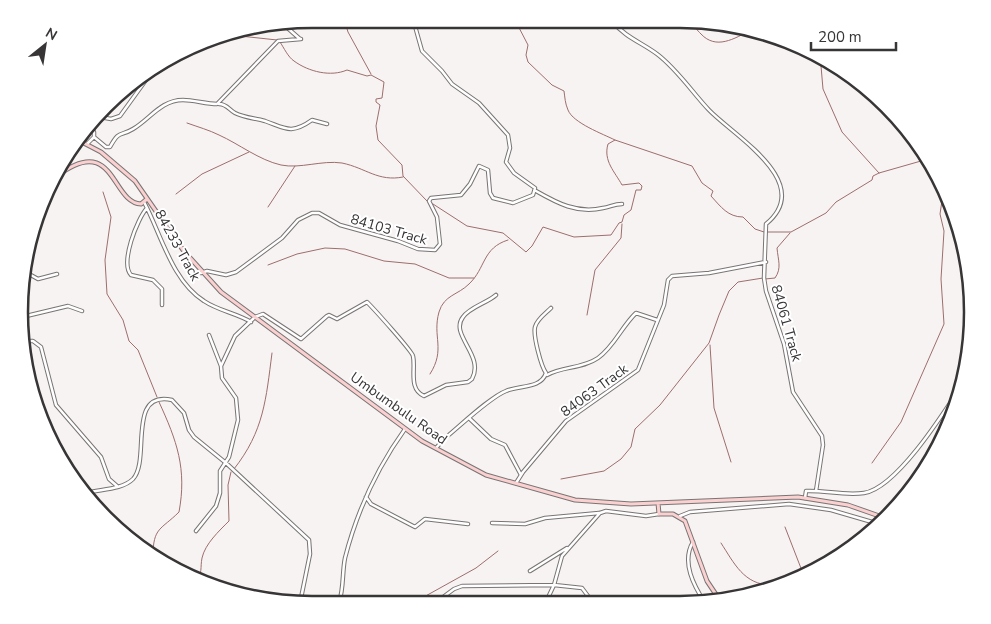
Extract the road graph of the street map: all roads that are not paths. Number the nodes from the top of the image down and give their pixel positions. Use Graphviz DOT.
graph roads {
  1 [pos="416,28"];
  2 [pos="618,28"];
  3 [pos="288,29"];
  4 [pos="145,82"];
  5 [pos="217,104"];
  6 [pos="104,118"];
  7 [pos="328,124"];
  8 [pos="92,132"];
  9 [pos="94,137"];
  10 [pos="84,142"];
  11 [pos="88,144"];
  12 [pos="66,170"];
  13 [pos="536,191"];
  14 [pos="147,199"];
  15 [pos="144,202"];
  16 [pos="622,204"];
  17 [pos="147,208"];
  18 [pos="766,262"];
  19 [pos="201,273"];
  20 [pos="57,274"];
  21 [pos="30,275"];
  22 [pos="496,294"];
  23 [pos="162,305"];
  24 [pos="551,308"];
  25 [pos="82,311"];
  26 [pos="28,316"];
  27 [pos="255,317"];
  28 [pos="657,320"];
  29 [pos="250,322"];
  30 [pos="209,334"];
  31 [pos="29,341"];
  32 [pos="221,366"];
  33 [pos="546,376"];
  34 [pos="949,401"];
  35 [pos="470,419"];
  36 [pos="405,429"];
  37 [pos="435,449"];
  38 [pos="226,463"];
  39 [pos="521,475"];
  40 [pos="516,485"];
  41 [pos="118,487"];
  42 [pos="816,491"];
  43 [pos="92,492"];
  44 [pos="366,497"];
  45 [pos="807,498"];
  46 [pos="658,503"];
  47 [pos="808,505"];
  48 [pos="600,513"];
  49 [pos="659,514"];
  50 [pos="878,515"];
  51 [pos="680,516"];
  52 [pos="871,522"];
  53 [pos="492,523"];
  54 [pos="468,524"];
  55 [pos="196,531"];
  56 [pos="694,541"];
  57 [pos="571,546"];
  58 [pos="530,571"];
  59 [pos="554,584"];
  60 [pos="716,594"];
  61 [pos="301,596"];
  62 [pos="341,596"];
  63 [pos="445,596"];
  64 [pos="549,596"];
  65 [pos="588,596"];
  66 [pos="700,596"];
  1 -- 13 [label="street"];
  2 -- 18 [label="street, 84061 Track"];
  3 -- 5 [label="street"];
  4 -- 6 [label="street"];
  5 -- 7 [label="street"];
  5 -- 9 [label="street"];
  8 -- 9 [label="street"];
  9 -- 11 [label="street"];
  10 -- 11 [label="main road, Umbumbulu Road"];
  11 -- 14 [label="main road, Umbumbulu Road"];
  12 -- 15 [label="main road"];
  13 -- 16 [label="street"];
  13 -- 19 [label="street, 84103 Track"];
  14 -- 15 [label="main road"];
  14 -- 19 [label="main road, Umbumbulu Road"];
  15 -- 17 [label="street, 84233 Track"];
  17 -- 23 [label="street"];
  17 -- 29 [label="street, 84233 Track"];
  18 -- 28 [label="street, 84063 Track"];
  18 -- 42 [label="street, 84061 Track"];
  19 -- 27 [label="main road, Umbumbulu Road"];
  20 -- 21 [label="street"];
  22 -- 27 [label="street"];
  24 -- 33 [label="street"];
  25 -- 26 [label="street"];
  27 -- 29 [label="street"];
  27 -- 36 [label="main road, Umbumbulu Road"];
  28 -- 33 [label="street"];
  28 -- 39 [label="street, 84063 Track"];
  29 -- 32 [label="street"];
  30 -- 32 [label="street"];
  31 -- 41 [label="street"];
  32 -- 38 [label="street"];
  33 -- 35 [label="street"];
  34 -- 42 [label="street"];
  35 -- 37 [label="street"];
  35 -- 39 [label="street"];
  36 -- 37 [label="main road, Umbumbulu Road"];
  36 -- 44 [label="street"];
  37 -- 40 [label="main road, Umbumbulu Road"];
  38 -- 41 [label="street"];
  38 -- 55 [label="street"];
  38 -- 61 [label="street"];
  39 -- 40 [label="street, 84063 Track"];
  40 -- 46 [label="main road, Umbumbulu Road"];
  41 -- 43 [label="street"];
  42 -- 45 [label="street"];
  44 -- 54 [label="street"];
  44 -- 62 [label="street"];
  45 -- 46 [label="main road, Umbumbulu Road"];
  45 -- 47 [label="street"];
  45 -- 50 [label="main road, Umbumbulu Road"];
  46 -- 49 [label="main road"];
  47 -- 51 [label="street"];
  47 -- 52 [label="street"];
  48 -- 49 [label="street"];
  48 -- 53 [label="street"];
  48 -- 57 [label="street"];
  49 -- 51 [label="main road"];
  51 -- 56 [label="main road"];
  56 -- 60 [label="main road"];
  56 -- 66 [label="street"];
  57 -- 58 [label="street"];
  57 -- 59 [label="street"];
  59 -- 63 [label="street"];
  59 -- 64 [label="street"];
  59 -- 65 [label="street"];
}
